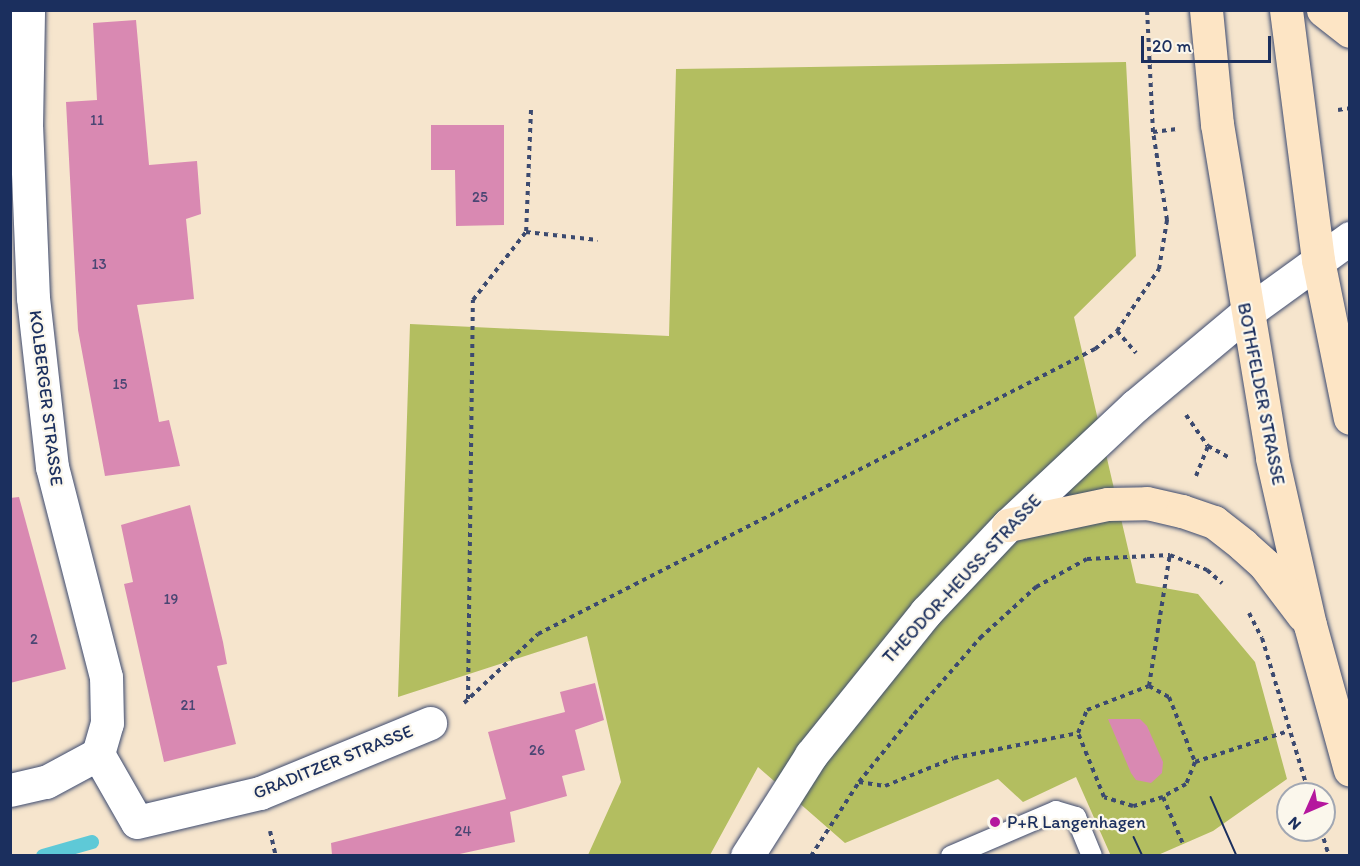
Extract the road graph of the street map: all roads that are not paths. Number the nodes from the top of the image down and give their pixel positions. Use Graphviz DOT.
graph roads {
  1 [pos="28,10"];
  2 [pos="1206,10"];
  3 [pos="1286,10"];
  4 [pos="1323,10"];
  5 [pos="1350,31"];
  6 [pos="1350,238"];
  7 [pos="1318,260"];
  8 [pos="1245,314"];
  9 [pos="1350,418"];
  10 [pos="1008,525"];
  11 [pos="1310,625"];
  12 [pos="430,723"];
  13 [pos="98,754"];
  14 [pos="1350,770"];
  15 [pos="10,790"];
  16 [pos="747,855"];
  17 [pos="951,855"];
  18 [pos="1092,855"];
  1 -- 13 [label="street, KOLBERGER STRASSE"];
  2 -- 8 [label="main road, BOTHFELDER STRASSE"];
  3 -- 7 [label="main road"];
  4 -- 5 [label="main road"];
  6 -- 7 [label="street, THEODOR-HEUSS-STRASSE"];
  7 -- 8 [label="street, THEODOR-HEUSS-STRASSE"];
  7 -- 9 [label="main road"];
  8 -- 10 [label="street, THEODOR-HEUSS-STRASSE"];
  8 -- 11 [label="main road, BOTHFELDER STRASSE"];
  10 -- 11 [label="main road"];
  10 -- 16 [label="street, THEODOR-HEUSS-STRASSE"];
  11 -- 14 [label="main road, BOTHFELDER STRASSE"];
  12 -- 13 [label="street, GRADITZER STRASSE"];
  13 -- 15 [label="street"];
  17 -- 18 [label="lane"];
}
